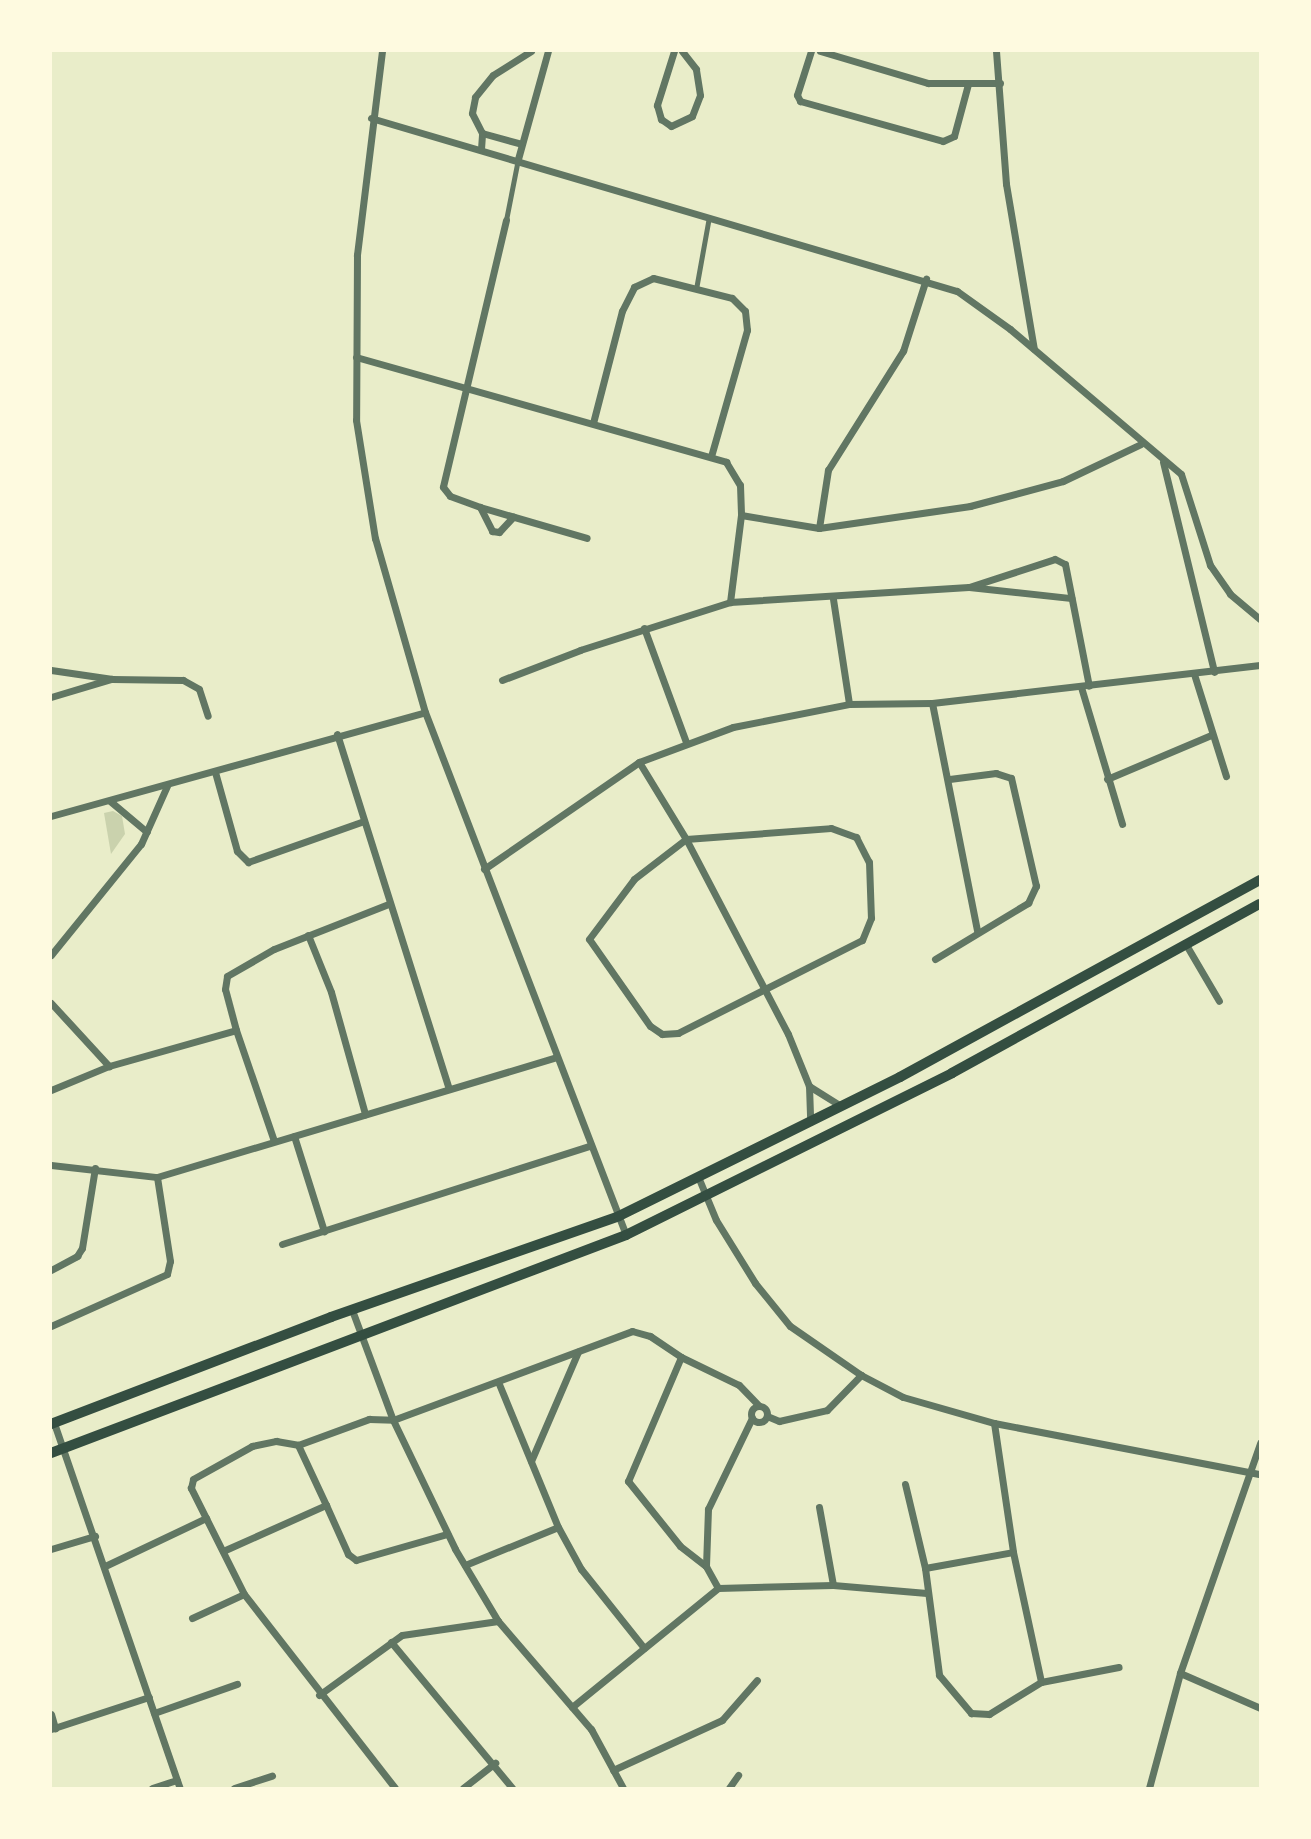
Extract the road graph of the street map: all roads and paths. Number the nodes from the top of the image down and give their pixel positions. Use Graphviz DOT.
graph roads {
  1 [pos="382,51"];
  2 [pos="531,51"];
  3 [pos="548,51"];
  4 [pos="674,51"];
  5 [pos="682,51"];
  6 [pos="811,51"];
  7 [pos="820,51"];
  8 [pos="996,51"];
  9 [pos="1000,83"];
  10 [pos="968,84"];
  11 [pos="371,118"];
  12 [pos="482,133"];
  13 [pos="522,144"];
  14 [pos="481,149"];
  15 [pos="517,159"];
  16 [pos="709,217"];
  17 [pos="506,220"];
  18 [pos="926,279"];
  19 [pos="696,289"];
  20 [pos="1034,349"];
  21 [pos="356,356"];
  22 [pos="465,387"];
  23 [pos="593,423"];
  24 [pos="1141,444"];
  25 [pos="711,456"];
  26 [pos="1163,463"];
  27 [pos="480,507"];
  28 [pos="741,515"];
  29 [pos="513,517"];
  30 [pos="819,528"];
  31 [pos="587,538"];
  32 [pos="969,587"];
  33 [pos="1071,598"];
  34 [pos="833,599"];
  35 [pos="730,603"];
  36 [pos="1260,619"];
  37 [pos="644,628"];
  38 [pos="1260,666"];
  39 [pos="51,670"];
  40 [pos="1214,672"];
  41 [pos="1194,674"];
  42 [pos="112,679"];
  43 [pos="502,680"];
  44 [pos="1085,687"];
  45 [pos="51,697"];
  46 [pos="932,703"];
  47 [pos="849,704"];
  48 [pos="425,712"];
  49 [pos="208,716"];
  50 [pos="337,734"];
  51 [pos="1211,734"];
  52 [pos="686,742"];
  53 [pos="639,762"];
  54 [pos="215,772"];
  55 [pos="1226,776"];
  56 [pos="949,779"];
  57 [pos="1107,779"];
  58 [pos="167,786"];
  59 [pos="110,801"];
  60 [pos="51,816"];
  61 [pos="364,821"];
  62 [pos="1122,824"];
  63 [pos="148,832"];
  64 [pos="686,839"];
  65 [pos="484,869"];
  66 [pos="1260,880"];
  67 [pos="388,904"];
  68 [pos="1260,904"];
  69 [pos="977,931"];
  70 [pos="308,935"];
  71 [pos="1185,943"];
  72 [pos="51,955"];
  73 [pos="935,958"];
  74 [pos="766,990"];
  75 [pos="1219,1001"];
  76 [pos="51,1003"];
  77 [pos="236,1030"];
  78 [pos="556,1057"];
  79 [pos="109,1066"];
  80 [pos="809,1086"];
  81 [pos="448,1087"];
  82 [pos="51,1090"];
  83 [pos="841,1106"];
  84 [pos="365,1114"];
  85 [pos="810,1122"];
  86 [pos="294,1136"];
  87 [pos="274,1141"];
  88 [pos="589,1146"];
  89 [pos="51,1166"];
  90 [pos="95,1168"];
  91 [pos="157,1177"];
  92 [pos="699,1179"];
  93 [pos="706,1195"];
  94 [pos="619,1216"];
  95 [pos="324,1231"];
  96 [pos="626,1235"];
  97 [pos="282,1244"];
  98 [pos="51,1270"];
  99 [pos="352,1310"];
  100 [pos="51,1326"];
  101 [pos="362,1334"];
  102 [pos="578,1352"];
  103 [pos="681,1357"];
  104 [pos="861,1376"];
  105 [pos="499,1384"];
  106 [pos="759,1406"];
  107 [pos="766,1416"];
  108 [pos="752,1418"];
  109 [pos="393,1420"];
  110 [pos="52,1423"];
  111 [pos="994,1423"];
  112 [pos="1260,1443"];
  113 [pos="298,1445"];
  114 [pos="63,1448"];
  115 [pos="51,1453"];
  116 [pos="531,1461"];
  117 [pos="1251,1473"];
  118 [pos="1260,1474"];
  119 [pos="905,1484"];
  120 [pos="326,1505"];
  121 [pos="819,1507"];
  122 [pos="206,1518"];
  123 [pos="558,1527"];
  124 [pos="447,1534"];
  125 [pos="95,1536"];
  126 [pos="51,1549"];
  127 [pos="223,1551"];
  128 [pos="1013,1552"];
  129 [pos="465,1565"];
  130 [pos="105,1566"];
  131 [pos="706,1566"];
  132 [pos="925,1568"];
  133 [pos="833,1585"];
  134 [pos="718,1588"];
  135 [pos="927,1593"];
  136 [pos="244,1594"];
  137 [pos="191,1618"];
  138 [pos="498,1621"];
  139 [pos="391,1642"];
  140 [pos="644,1648"];
  141 [pos="1119,1667"];
  142 [pos="1180,1673"];
  143 [pos="757,1680"];
  144 [pos="1041,1682"];
  145 [pos="237,1684"];
  146 [pos="318,1695"];
  147 [pos="149,1697"];
  148 [pos="572,1707"];
  149 [pos="1260,1708"];
  150 [pos="154,1713"];
  151 [pos="51,1714"];
  152 [pos="53,1728"];
  153 [pos="495,1763"];
  154 [pos="613,1770"];
  155 [pos="738,1775"];
  156 [pos="272,1776"];
  157 [pos="177,1780"];
  158 [pos="152,1788"];
  159 [pos="180,1788"];
  160 [pos="234,1788"];
  161 [pos="395,1788"];
  162 [pos="463,1788"];
  163 [pos="512,1788"];
  164 [pos="623,1788"];
  165 [pos="729,1788"];
  166 [pos="1149,1788"];
  1 -- 11 [label="street"];
  2 -- 12 [label="street"];
  3 -- 13 [label="street"];
  4 -- 5 [label="street"];
  6 -- 10 [label="street"];
  7 -- 10 [label="street"];
  8 -- 9 [label="street"];
  9 -- 10 [label="street"];
  9 -- 20 [label="street"];
  11 -- 14 [label="street"];
  11 -- 21 [label="street"];
  12 -- 13 [label="street"];
  12 -- 14 [label="street"];
  13 -- 15 [label="street"];
  14 -- 15 [label="street"];
  15 -- 16 [label="street"];
  15 -- 17 [label="street"];
  16 -- 18 [label="street"];
  16 -- 19 [label="street"];
  17 -- 22 [label="street"];
  18 -- 20 [label="street"];
  18 -- 30 [label="street"];
  19 -- 23 [label="street"];
  19 -- 25 [label="street"];
  20 -- 24 [label="street"];
  21 -- 22 [label="street"];
  21 -- 48 [label="street"];
  22 -- 23 [label="street"];
  22 -- 27 [label="street"];
  23 -- 25 [label="street"];
  24 -- 26 [label="street"];
  24 -- 30 [label="street"];
  25 -- 28 [label="street"];
  26 -- 36 [label="street"];
  26 -- 40 [label="street"];
  27 -- 29 [label="street"];
  27 -- 29 [label="street"];
  28 -- 30 [label="street"];
  28 -- 35 [label="street"];
  29 -- 31 [label="street"];
  32 -- 33 [label="street"];
  32 -- 33 [label="street"];
  32 -- 34 [label="street"];
  33 -- 44 [label="street"];
  34 -- 35 [label="street"];
  34 -- 47 [label="street"];
  35 -- 37 [label="street"];
  37 -- 43 [label="street"];
  37 -- 52 [label="street"];
  38 -- 40 [label="street"];
  39 -- 42 [label="street"];
  40 -- 41 [label="street"];
  41 -- 44 [label="street"];
  41 -- 51 [label="street"];
  42 -- 45 [label="street"];
  42 -- 49 [label="street"];
  44 -- 46 [label="street"];
  44 -- 57 [label="street"];
  46 -- 47 [label="street"];
  46 -- 56 [label="street"];
  47 -- 52 [label="street"];
  48 -- 50 [label="street"];
  48 -- 65 [label="street"];
  50 -- 54 [label="street"];
  50 -- 61 [label="street"];
  51 -- 55 [label="street"];
  51 -- 57 [label="street"];
  52 -- 53 [label="street"];
  53 -- 64 [label="street"];
  53 -- 65 [label="street"];
  54 -- 58 [label="street"];
  54 -- 61 [label="street"];
  56 -- 69 [label="street"];
  56 -- 69 [label="street"];
  57 -- 62 [label="street"];
  58 -- 59 [label="street"];
  58 -- 63 [label="street"];
  59 -- 60 [label="street"];
  59 -- 63 [label="street"];
  61 -- 67 [label="street"];
  63 -- 72 [label="street"];
  64 -- 74 [label="street"];
  64 -- 74 [label="street"];
  64 -- 74 [label="street"];
  65 -- 78 [label="street"];
  66 -- 83 [label="main road"];
  67 -- 70 [label="street"];
  67 -- 81 [label="street"];
  68 -- 71 [label="main road"];
  69 -- 73 [label="street"];
  70 -- 77 [label="street"];
  70 -- 84 [label="street"];
  71 -- 75 [label="street"];
  71 -- 93 [label="main road"];
  74 -- 80 [label="street"];
  76 -- 79 [label="street"];
  77 -- 79 [label="street"];
  77 -- 87 [label="street"];
  78 -- 81 [label="street"];
  78 -- 88 [label="street"];
  79 -- 82 [label="street"];
  80 -- 83 [label="street"];
  80 -- 85 [label="street"];
  81 -- 84 [label="street"];
  83 -- 85 [label="main road"];
  84 -- 86 [label="street"];
  85 -- 92 [label="main road"];
  86 -- 87 [label="street"];
  86 -- 95 [label="street"];
  87 -- 91 [label="street"];
  88 -- 94 [label="street"];
  88 -- 95 [label="street"];
  89 -- 90 [label="street"];
  90 -- 91 [label="street"];
  90 -- 98 [label="street"];
  91 -- 100 [label="street"];
  92 -- 93 [label="street"];
  92 -- 94 [label="main road"];
  93 -- 96 [label="main road"];
  93 -- 104 [label="street"];
  94 -- 96 [label="street"];
  94 -- 99 [label="main road"];
  95 -- 97 [label="street"];
  96 -- 101 [label="main road"];
  99 -- 101 [label="street"];
  99 -- 110 [label="main road"];
  101 -- 109 [label="street"];
  101 -- 114 [label="main road"];
  102 -- 103 [label="street"];
  102 -- 105 [label="street"];
  102 -- 116 [label="street"];
  103 -- 106 [label="street"];
  103 -- 131 [label="street"];
  104 -- 107 [label="street"];
  104 -- 111 [label="street"];
  105 -- 109 [label="street"];
  105 -- 116 [label="street"];
  106 -- 107 [label="street"];
  106 -- 108 [label="street"];
  107 -- 108 [label="street"];
  108 -- 131 [label="street"];
  109 -- 113 [label="street"];
  109 -- 124 [label="street"];
  110 -- 114 [label="street"];
  111 -- 117 [label="street"];
  111 -- 128 [label="street"];
  112 -- 117 [label="street"];
  113 -- 120 [label="street"];
  113 -- 122 [label="street"];
  114 -- 115 [label="main road"];
  114 -- 125 [label="street"];
  116 -- 123 [label="street"];
  117 -- 118 [label="street"];
  117 -- 142 [label="street"];
  119 -- 132 [label="street"];
  120 -- 124 [label="street"];
  120 -- 127 [label="street"];
  121 -- 133 [label="street"];
  122 -- 127 [label="street"];
  122 -- 130 [label="street"];
  123 -- 129 [label="street"];
  123 -- 140 [label="street"];
  124 -- 129 [label="street"];
  125 -- 126 [label="street"];
  125 -- 130 [label="street"];
  127 -- 136 [label="street"];
  128 -- 132 [label="street"];
  128 -- 144 [label="street"];
  129 -- 138 [label="street"];
  130 -- 147 [label="street"];
  131 -- 134 [label="street"];
  132 -- 135 [label="street"];
  133 -- 134 [label="street"];
  133 -- 135 [label="street"];
  134 -- 140 [label="street"];
  135 -- 144 [label="street"];
  136 -- 137 [label="street"];
  136 -- 146 [label="street"];
  138 -- 139 [label="street"];
  138 -- 148 [label="street"];
  139 -- 146 [label="street"];
  139 -- 153 [label="street"];
  140 -- 148 [label="street"];
  141 -- 144 [label="street"];
  142 -- 149 [label="street"];
  142 -- 166 [label="street"];
  143 -- 154 [label="street"];
  145 -- 150 [label="street"];
  146 -- 161 [label="street"];
  147 -- 150 [label="street"];
  147 -- 152 [label="street"];
  148 -- 154 [label="street"];
  150 -- 157 [label="street"];
  151 -- 152 [label="street"];
  153 -- 162 [label="street"];
  153 -- 163 [label="street"];
  154 -- 164 [label="street"];
  155 -- 165 [label="street"];
  156 -- 160 [label="street"];
  157 -- 158 [label="street"];
  157 -- 159 [label="street"];
}
